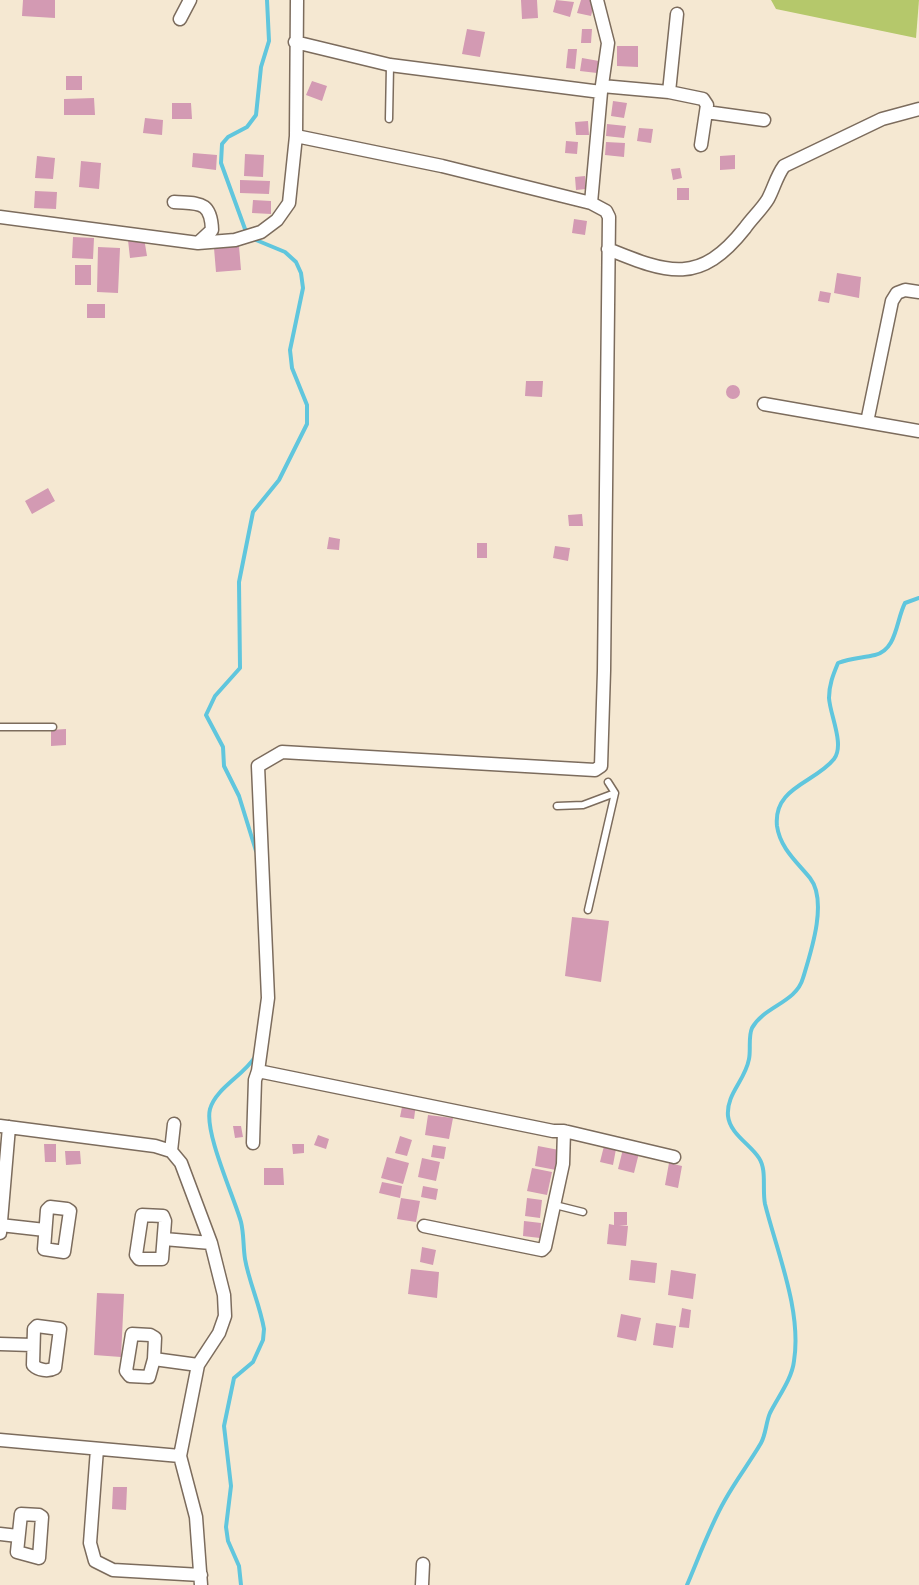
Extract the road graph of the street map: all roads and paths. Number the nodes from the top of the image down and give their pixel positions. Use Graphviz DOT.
graph roads {
  1 [pos="190,0"];
  2 [pos="297,0"];
  3 [pos="597,0"];
  4 [pos="677,14"];
  5 [pos="180,19"];
  6 [pos="295,42"];
  7 [pos="390,65"];
  8 [pos="601,89"];
  9 [pos="669,92"];
  10 [pos="919,109"];
  11 [pos="706,112"];
  12 [pos="389,119"];
  13 [pos="764,120"];
  14 [pos="296,136"];
  15 [pos="701,145"];
  16 [pos="174,202"];
  17 [pos="591,203"];
  18 [pos="0,217"];
  19 [pos="198,243"];
  20 [pos="608,249"];
  21 [pos="919,292"];
  22 [pos="764,404"];
  23 [pos="867,422"];
  24 [pos="919,431"];
  25 [pos="0,727"];
  26 [pos="52,727"];
  27 [pos="608,782"];
  28 [pos="615,793"];
  29 [pos="557,806"];
  30 [pos="588,910"];
  31 [pos="258,1071"];
  32 [pos="174,1124"];
  33 [pos="4,1127"];
  34 [pos="564,1131"];
  35 [pos="253,1143"];
  36 [pos="171,1151"];
  37 [pos="674,1157"];
  38 [pos="554,1204"];
  39 [pos="583,1212"];
  40 [pos="0,1225"];
  41 [pos="424,1226"];
  42 [pos="45,1230"];
  43 [pos="0,1233"];
  44 [pos="164,1239"];
  45 [pos="212,1243"];
  46 [pos="0,1344"];
  47 [pos="32,1345"];
  48 [pos="154,1359"];
  49 [pos="198,1365"];
  50 [pos="0,1440"];
  51 [pos="97,1449"];
  52 [pos="180,1456"];
  53 [pos="0,1534"];
  54 [pos="18,1536"];
  55 [pos="423,1564"];
  56 [pos="201,1580"];
  57 [pos="422,1585"];
  1 -- 5 [label="street"];
  2 -- 6 [label="street"];
  3 -- 8 [label="street"];
  4 -- 9 [label="street"];
  6 -- 7 [label="street"];
  6 -- 14 [label="street"];
  7 -- 8 [label="street"];
  7 -- 12 [label="lane"];
  8 -- 9 [label="street"];
  8 -- 17 [label="street"];
  9 -- 11 [label="street"];
  10 -- 20 [label="street"];
  11 -- 13 [label="street"];
  11 -- 15 [label="street"];
  14 -- 17 [label="street"];
  14 -- 19 [label="street"];
  16 -- 19 [label="street"];
  17 -- 20 [label="street"];
  18 -- 19 [label="street"];
  20 -- 31 [label="street"];
  21 -- 23 [label="street"];
  22 -- 23 [label="street"];
  23 -- 24 [label="street"];
  25 -- 26 [label="lane"];
  27 -- 28 [label="lane"];
  28 -- 29 [label="lane"];
  28 -- 30 [label="lane"];
  31 -- 34 [label="street"];
  31 -- 35 [label="street"];
  32 -- 36 [label="street"];
  33 -- 36 [label="street"];
  33 -- 40 [label="street"];
  34 -- 37 [label="street"];
  34 -- 38 [label="street"];
  36 -- 45 [label="street"];
  38 -- 39 [label="lane"];
  38 -- 41 [label="street"];
  40 -- 42 [label="street"];
  40 -- 43 [label="street"];
  44 -- 45 [label="street"];
  45 -- 49 [label="street"];
  46 -- 47 [label="street"];
  48 -- 49 [label="street"];
  49 -- 52 [label="street"];
  50 -- 51 [label="street"];
  51 -- 52 [label="street"];
  51 -- 56 [label="street"];
  52 -- 56 [label="street"];
  53 -- 54 [label="street"];
  55 -- 57 [label="street"];
}
